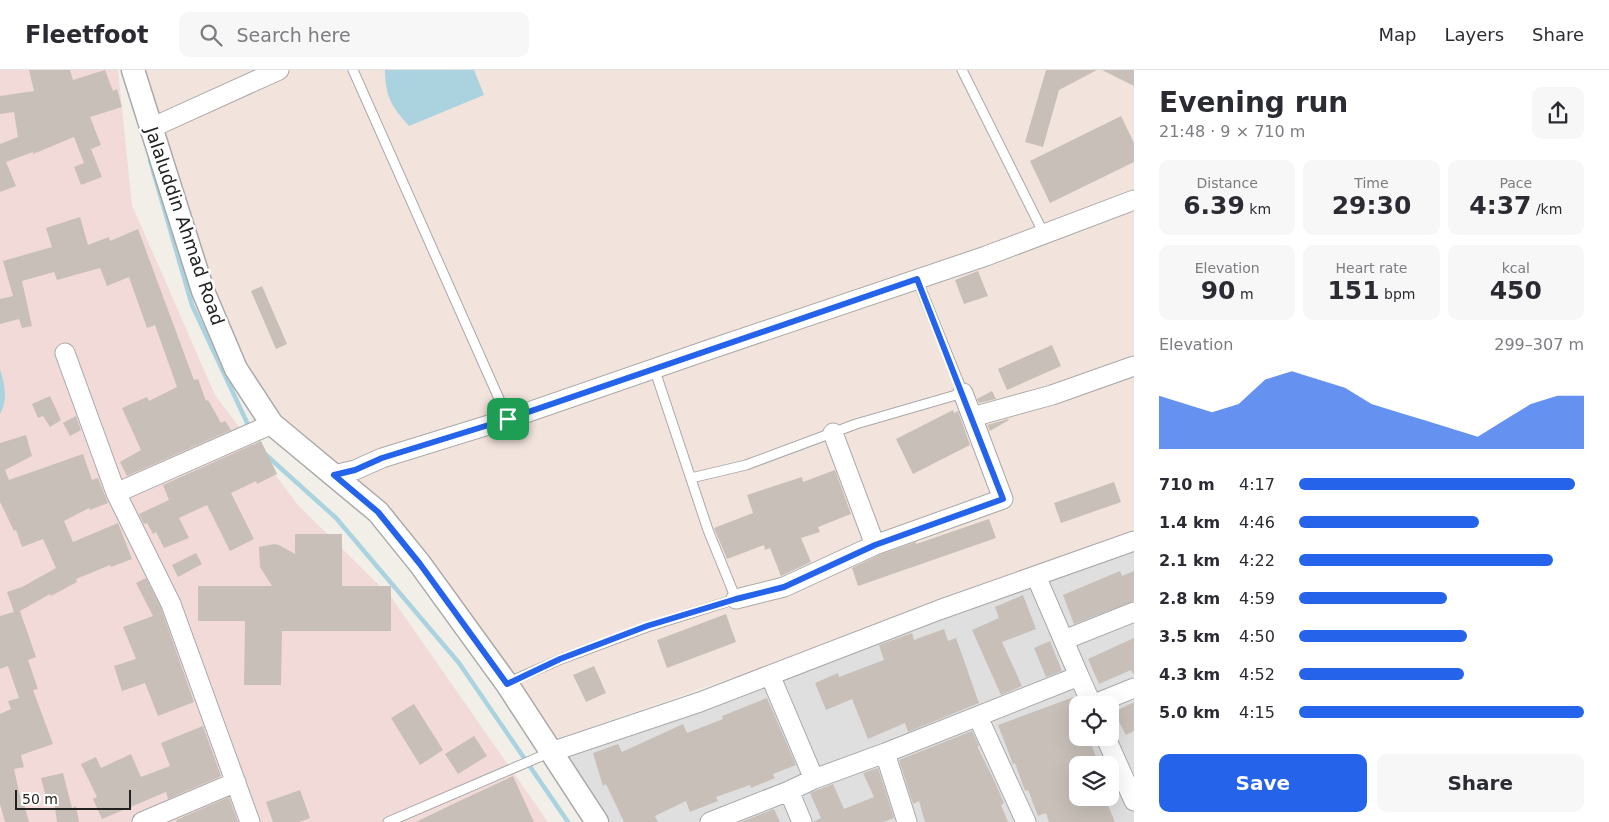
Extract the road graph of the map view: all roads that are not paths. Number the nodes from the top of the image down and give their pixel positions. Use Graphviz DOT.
graph roads {
  1 [pos="133,70"];
  2 [pos="279,70"];
  3 [pos="353,70"];
  4 [pos="962,70"];
  5 [pos="151,128"];
  6 [pos="1134,200"];
  7 [pos="1044,234"];
  8 [pos="917,279"];
  9 [pos="65,353"];
  10 [pos="1134,366"];
  11 [pos="654,368"];
  12 [pos="963,393"];
  13 [pos="972,418"];
  14 [pos="508,419"];
  15 [pos="272,424"];
  16 [pos="833,433"];
  17 [pos="334,475"];
  18 [pos="691,478"];
  19 [pos="116,494"];
  20 [pos="1134,542"];
  21 [pos="875,545"];
  22 [pos="1036,576"];
  23 [pos="736,599"];
  24 [pos="1134,612"];
  25 [pos="1064,640"];
  26 [pos="770,675"];
  27 [pos="1080,676"];
  28 [pos="507,684"];
  29 [pos="1134,688"];
  30 [pos="1088,696"];
  31 [pos="1114,696"];
  32 [pos="978,717"];
  33 [pos="1110,746"];
  34 [pos="551,752"];
  35 [pos="885,753"];
  36 [pos="814,779"];
  37 [pos="236,782"];
  38 [pos="789,791"];
  39 [pos="1134,801"];
  40 [pos="142,822"];
  41 [pos="250,822"];
  42 [pos="388,822"];
  43 [pos="596,822"];
  44 [pos="710,822"];
  45 [pos="802,822"];
  46 [pos="908,822"];
  47 [pos="1026,822"];
  1 -- 5 [label="street, Jalaluddin Ahmad Road"];
  2 -- 5 [label="street"];
  3 -- 14 [label="lane"];
  4 -- 7 [label="lane"];
  5 -- 15 [label="street, Jalaluddin Ahmad Road"];
  6 -- 7 [label="street"];
  7 -- 8 [label="street"];
  8 -- 11 [label="street"];
  8 -- 12 [label="lane"];
  9 -- 19 [label="street"];
  10 -- 13 [label="street"];
  11 -- 14 [label="street"];
  11 -- 18 [label="lane"];
  12 -- 13 [label="street"];
  12 -- 16 [label="lane"];
  13 -- 21 [label="street"];
  14 -- 17 [label="street"];
  15 -- 17 [label="street, Jalaluddin Ahmad Road"];
  15 -- 19 [label="street"];
  16 -- 18 [label="lane"];
  16 -- 21 [label="street"];
  17 -- 28 [label="street, Jalaluddin Ahmad Road"];
  18 -- 23 [label="lane"];
  19 -- 37 [label="street"];
  20 -- 22 [label="street"];
  21 -- 23 [label="street"];
  22 -- 25 [label="street"];
  22 -- 26 [label="street"];
  23 -- 28 [label="lane"];
  24 -- 25 [label="street"];
  25 -- 27 [label="street"];
  26 -- 34 [label="street"];
  26 -- 36 [label="street"];
  27 -- 30 [label="street"];
  27 -- 32 [label="street"];
  28 -- 34 [label="street, Jalaluddin Ahmad Road"];
  29 -- 31 [label="street"];
  32 -- 35 [label="street"];
  32 -- 47 [label="street"];
  33 -- 39 [label="street"];
  34 -- 42 [label="lane"];
  34 -- 43 [label="street, Jalaluddin Ahmad Road"];
  35 -- 36 [label="street"];
  35 -- 46 [label="street"];
  36 -- 38 [label="street"];
  37 -- 40 [label="street"];
  37 -- 41 [label="street"];
  38 -- 44 [label="street"];
  38 -- 45 [label="street"];
}
